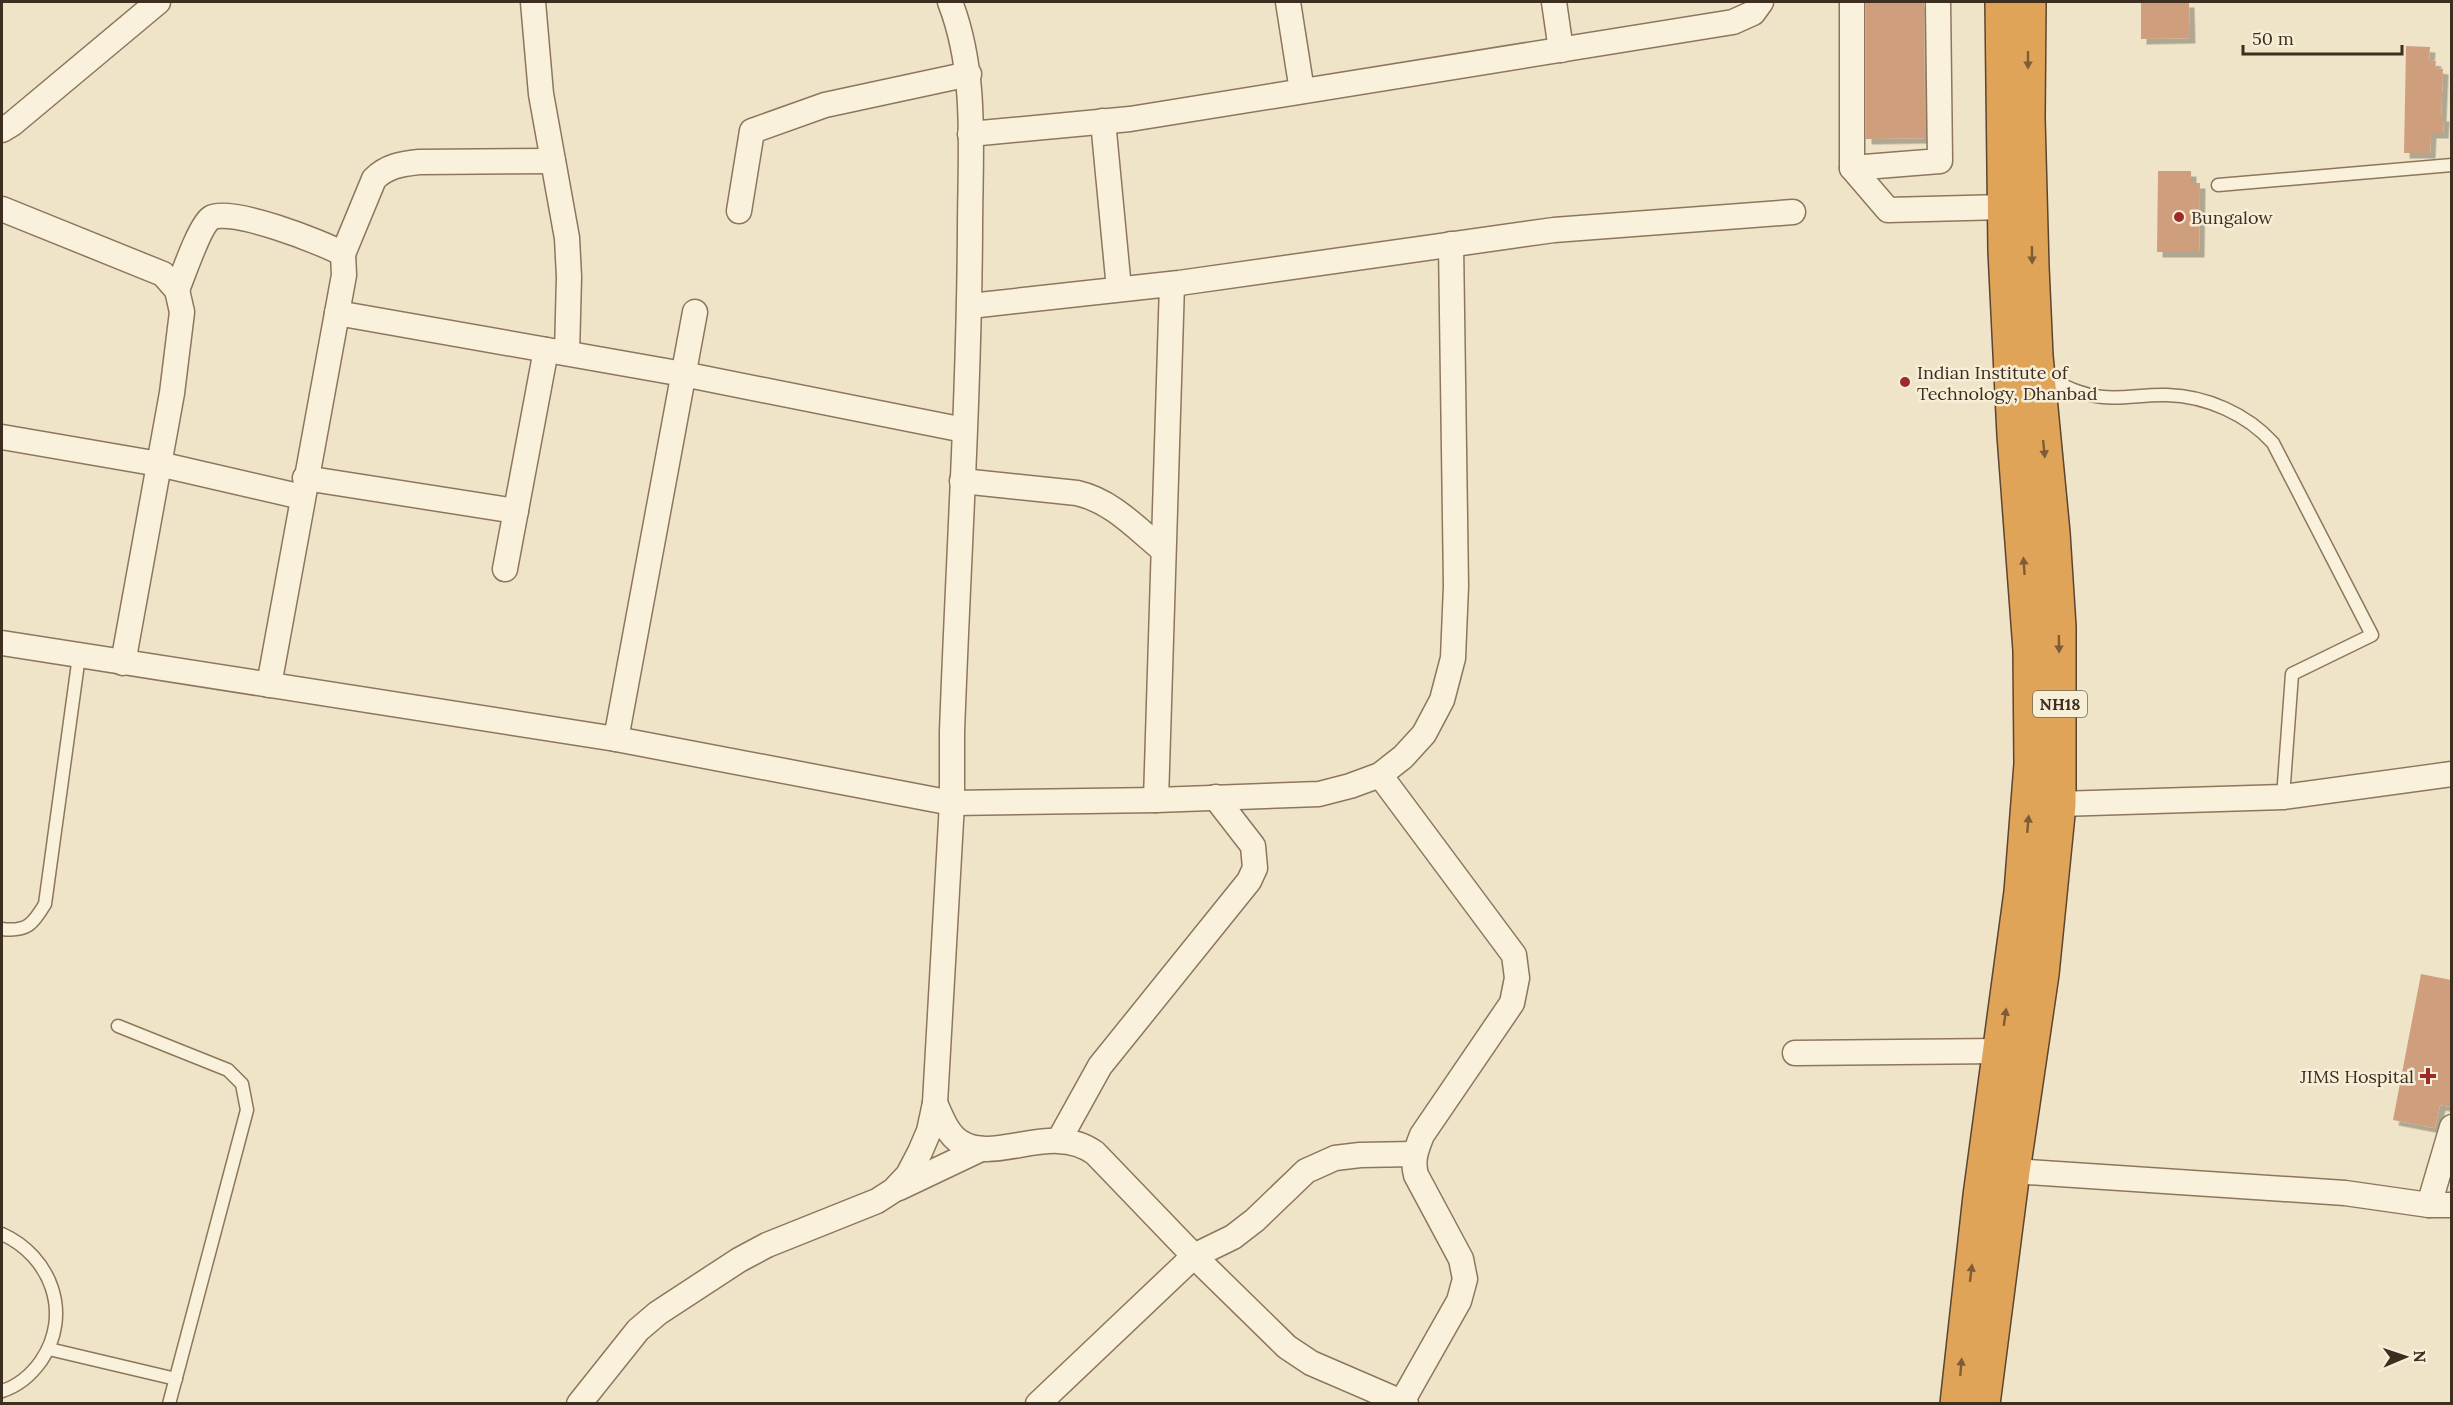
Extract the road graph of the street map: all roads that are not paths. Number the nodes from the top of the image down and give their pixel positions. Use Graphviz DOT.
graph roads {
  1 [pos="158,2"];
  2 [pos="533,2"];
  3 [pos="950,2"];
  4 [pos="1288,2"];
  5 [pos="1554,2"];
  6 [pos="1761,2"];
  7 [pos="1852,2"];
  8 [pos="1938,2"];
  9 [pos="2002,2"];
  10 [pos="2029,2"];
  11 [pos="1561,50"];
  12 [pos="969,74"];
  13 [pos="1302,91"];
  14 [pos="1103,121"];
  15 [pos="2,130"];
  16 [pos="970,134"];
  17 [pos="553,161"];
  18 [pos="2451,165"];
  19 [pos="1852,168"];
  20 [pos="2218,185"];
  21 [pos="2004,207"];
  22 [pos="2,209"];
  23 [pos="739,211"];
  24 [pos="1793,212"];
  25 [pos="1451,244"];
  26 [pos="343,255"];
  27 [pos="1172,284"];
  28 [pos="1119,289"];
  29 [pos="177,290"];
  30 [pos="970,306"];
  31 [pos="695,312"];
  32 [pos="337,313"];
  33 [pos="556,351"];
  34 [pos="2037,373"];
  35 [pos="683,374"];
  36 [pos="964,430"];
  37 [pos="2,437"];
  38 [pos="159,464"];
  39 [pos="962,482"];
  40 [pos="304,487"];
  41 [pos="516,511"];
  42 [pos="1163,550"];
  43 [pos="505,569"];
  44 [pos="2,643"];
  45 [pos="79,656"];
  46 [pos="123,663"];
  47 [pos="269,685"];
  48 [pos="616,739"];
  49 [pos="2451,774"];
  50 [pos="1380,775"];
  51 [pos="1215,797"];
  52 [pos="2283,797"];
  53 [pos="1156,800"];
  54 [pos="952,803"];
  55 [pos="2059,804"];
  56 [pos="2,929"];
  57 [pos="118,1026"];
  58 [pos="2000,1051"];
  59 [pos="1795,1053"];
  60 [pos="935,1103"];
  61 [pos="2451,1127"];
  62 [pos="1059,1140"];
  63 [pos="981,1149"];
  64 [pos="1414,1154"];
  65 [pos="2013,1171"];
  66 [pos="894,1190"];
  67 [pos="2440,1205"];
  68 [pos="2,1234"];
  69 [pos="1194,1256"];
  70 [pos="49,1349"];
  71 [pos="176,1379"];
  72 [pos="2,1391"];
  73 [pos="1404,1402"];
  74 [pos="169,1404"];
  75 [pos="579,1404"];
  76 [pos="1038,1404"];
  77 [pos="1957,1404"];
  78 [pos="1983,1404"];
  1 -- 15 [label="street"];
  2 -- 17 [label="street"];
  3 -- 12 [label="street"];
  4 -- 13 [label="street"];
  5 -- 11 [label="street"];
  6 -- 11 [label="street"];
  7 -- 19 [label="street"];
  8 -- 19 [label="street"];
  9 -- 21 [label="highway, NH18"];
  10 -- 34 [label="highway, NH18, one-way"];
  11 -- 13 [label="street"];
  12 -- 16 [label="street"];
  12 -- 23 [label="street"];
  13 -- 14 [label="street"];
  14 -- 16 [label="street"];
  14 -- 28 [label="street"];
  16 -- 30 [label="street"];
  17 -- 26 [label="street"];
  17 -- 33 [label="street"];
  18 -- 20 [label="lane"];
  19 -- 21 [label="street"];
  58 -- 21 [label="highway, NH18, one-way"];
  22 -- 29 [label="street"];
  24 -- 25 [label="street"];
  25 -- 27 [label="street"];
  25 -- 50 [label="street"];
  26 -- 29 [label="street"];
  26 -- 32 [label="street"];
  27 -- 28 [label="street"];
  27 -- 42 [label="street"];
  28 -- 30 [label="street"];
  29 -- 38 [label="street"];
  30 -- 36 [label="street"];
  31 -- 35 [label="street"];
  32 -- 33 [label="street"];
  32 -- 40 [label="street"];
  33 -- 35 [label="street"];
  33 -- 41 [label="street"];
  34 -- 52 [label="lane"];
  34 -- 55 [label="highway, NH18, one-way"];
  35 -- 36 [label="street"];
  35 -- 48 [label="street"];
  36 -- 39 [label="street"];
  37 -- 38 [label="street"];
  38 -- 40 [label="street"];
  38 -- 46 [label="street"];
  39 -- 42 [label="street"];
  39 -- 54 [label="street"];
  40 -- 41 [label="street"];
  40 -- 47 [label="street"];
  41 -- 43 [label="street"];
  42 -- 53 [label="street"];
  44 -- 45 [label="street"];
  45 -- 46 [label="street"];
  45 -- 56 [label="lane"];
  46 -- 47 [label="street"];
  47 -- 48 [label="street"];
  48 -- 54 [label="street"];
  49 -- 52 [label="street"];
  50 -- 51 [label="street"];
  50 -- 64 [label="street"];
  51 -- 53 [label="street"];
  51 -- 62 [label="street"];
  52 -- 55 [label="street"];
  53 -- 54 [label="street"];
  54 -- 60 [label="street"];
  55 -- 65 [label="highway, NH18"];
  57 -- 71 [label="lane"];
  58 -- 59 [label="street"];
  77 -- 58 [label="highway, NH18, one-way"];
  60 -- 63 [label="street"];
  60 -- 66 [label="street"];
  61 -- 67 [label="street"];
  62 -- 63 [label="street"];
  62 -- 69 [label="street"];
  63 -- 66 [label="street"];
  64 -- 69 [label="street"];
  64 -- 73 [label="street"];
  65 -- 67 [label="street"];
  65 -- 78 [label="highway, NH18"];
  66 -- 75 [label="street"];
  68 -- 70 [label="lane"];
  69 -- 73 [label="street"];
  69 -- 76 [label="street"];
  70 -- 71 [label="lane"];
  70 -- 72 [label="lane"];
  71 -- 74 [label="lane"];
}
